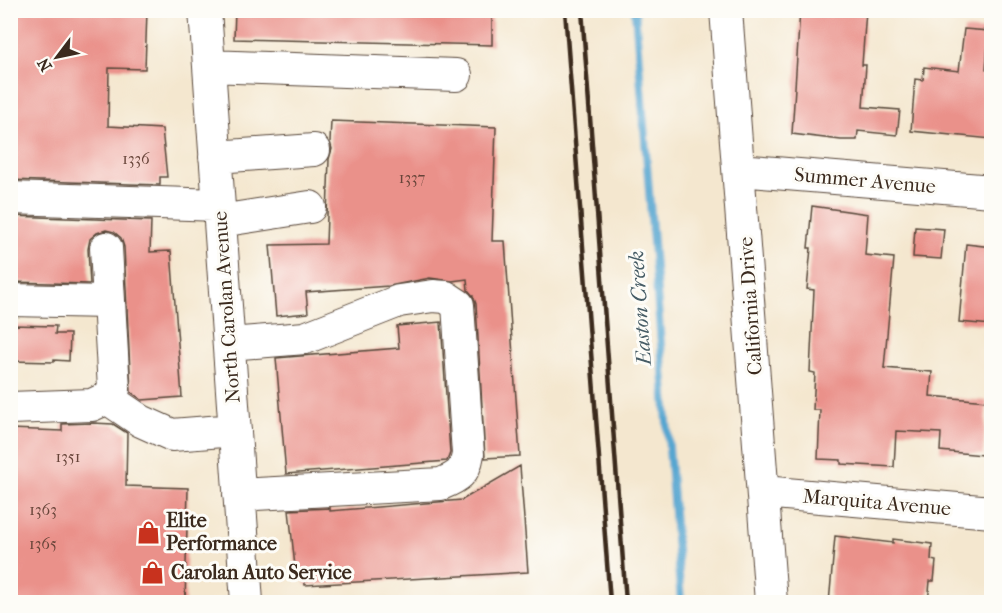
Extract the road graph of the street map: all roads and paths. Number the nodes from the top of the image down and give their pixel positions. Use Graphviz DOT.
graph roads {
  1 [pos="205,10"];
  2 [pos="726,10"];
  3 [pos="209,66"];
  4 [pos="456,75"];
  5 [pos="314,150"];
  6 [pos="215,157"];
  7 [pos="740,170"];
  8 [pos="992,191"];
  9 [pos="10,198"];
  10 [pos="310,207"];
  11 [pos="220,213"];
  12 [pos="106,248"];
  13 [pos="10,300"];
  14 [pos="109,302"];
  15 [pos="229,344"];
  16 [pos="107,398"];
  17 [pos="10,408"];
  18 [pos="235,430"];
  19 [pos="763,492"];
  20 [pos="239,495"];
  21 [pos="992,512"];
  22 [pos="247,603"];
  23 [pos="771,603"];
  1 -- 3 [label="street, North Carolan Avenue"];
  2 -- 7 [label="street, California Drive"];
  3 -- 4 [label="street"];
  3 -- 6 [label="street, North Carolan Avenue"];
  5 -- 6 [label="street"];
  6 -- 11 [label="street, North Carolan Avenue"];
  7 -- 8 [label="street, Summer Avenue"];
  7 -- 19 [label="street, California Drive"];
  9 -- 11 [label="street"];
  10 -- 11 [label="street"];
  11 -- 15 [label="street, North Carolan Avenue"];
  12 -- 14 [label="street"];
  13 -- 14 [label="street"];
  14 -- 16 [label="street"];
  15 -- 18 [label="street, North Carolan Avenue"];
  15 -- 20 [label="street"];
  16 -- 17 [label="street"];
  16 -- 18 [label="street"];
  18 -- 20 [label="street, North Carolan Avenue"];
  19 -- 21 [label="street, Marquita Avenue"];
  19 -- 23 [label="street, California Drive"];
  20 -- 22 [label="street, North Carolan Avenue"];
}
